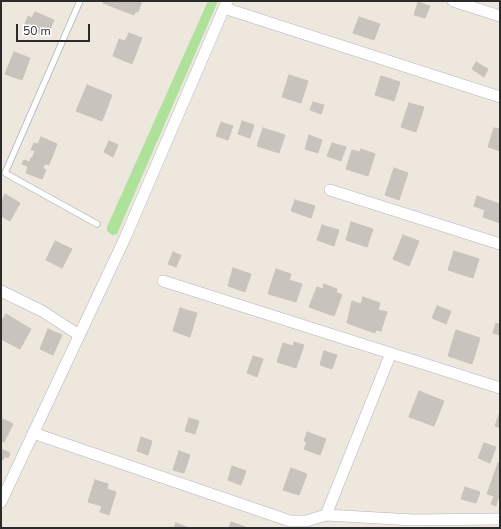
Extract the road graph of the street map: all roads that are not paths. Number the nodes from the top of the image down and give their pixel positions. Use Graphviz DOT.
graph roads {
  1 [pos="80,1"];
  2 [pos="454,1"];
  3 [pos="225,5"];
  4 [pos="500,16"];
  5 [pos="500,97"];
  6 [pos="330,190"];
  7 [pos="97,224"];
  8 [pos="500,244"];
  9 [pos="162,281"];
  10 [pos="1,291"];
  11 [pos="79,335"];
  12 [pos="391,353"];
  13 [pos="500,388"];
  14 [pos="33,433"];
  15 [pos="1,502"];
  16 [pos="326,515"];
  17 [pos="500,518"];
  1 -- 7 [label="lane"];
  2 -- 4 [label="street"];
  3 -- 5 [label="street"];
  3 -- 11 [label="street"];
  6 -- 8 [label="street"];
  9 -- 12 [label="street"];
  10 -- 11 [label="street"];
  11 -- 14 [label="street"];
  12 -- 13 [label="street"];
  12 -- 16 [label="street"];
  14 -- 15 [label="street"];
  14 -- 16 [label="street"];
  16 -- 17 [label="street"];
}
